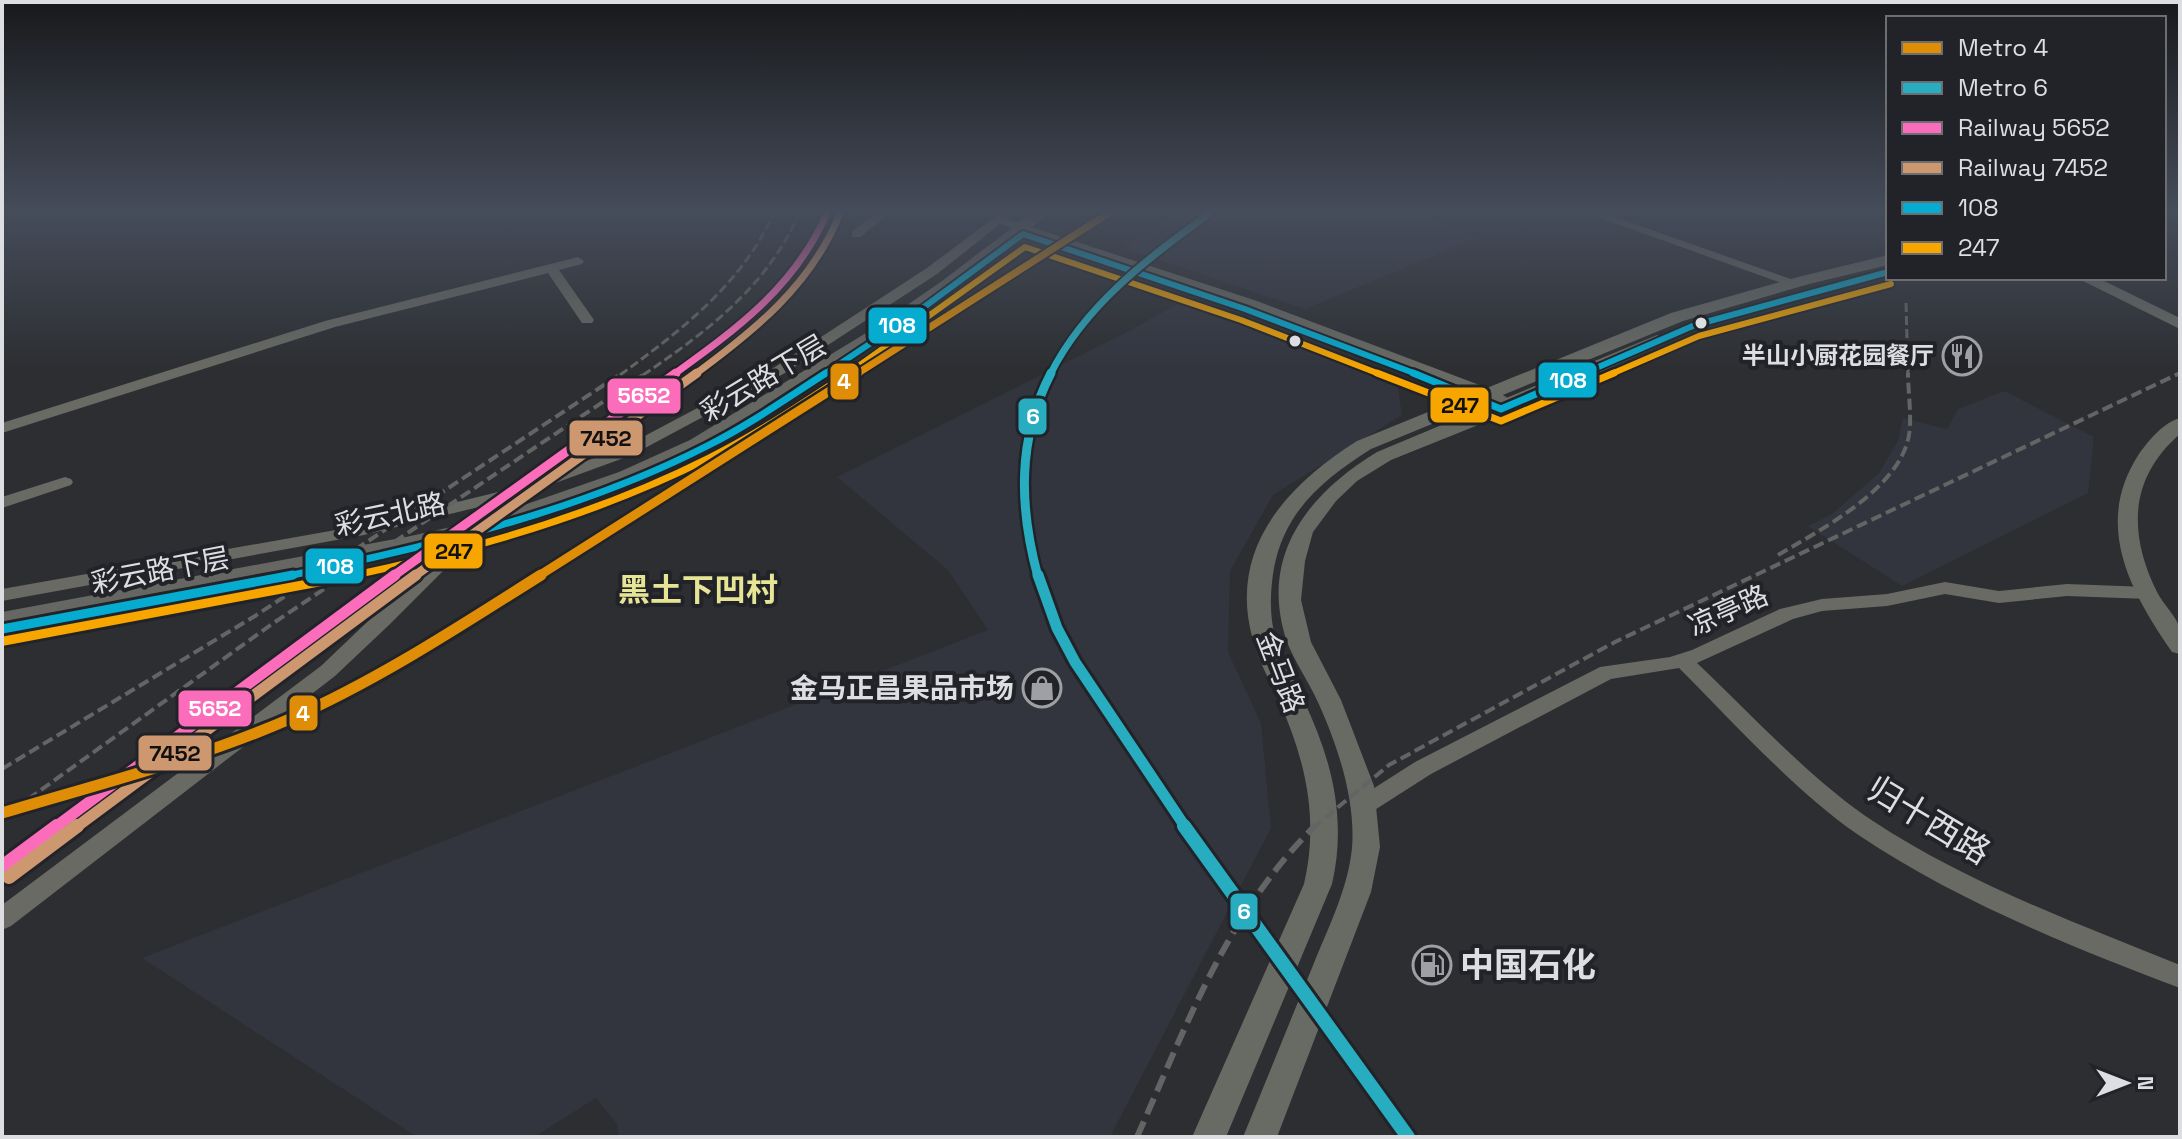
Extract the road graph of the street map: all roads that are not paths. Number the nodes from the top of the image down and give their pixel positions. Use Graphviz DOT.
graph roads {
  1 [pos="566,264"];
  2 [pos="941,264"];
  3 [pos="960,264"];
  4 [pos="975,264"];
  5 [pos="979,264"];
  6 [pos="1135,264"];
  7 [pos="1741,264"];
  8 [pos="1871,264"];
  9 [pos="551,268"];
  10 [pos="1886,273"];
  11 [pos="2089,280"];
  12 [pos="2099,280"];
  13 [pos="1795,283"];
  14 [pos="587,320"];
  15 [pos="2180,322"];
  16 [pos="1497,402"];
  17 [pos="2180,424"];
  18 [pos="2,428"];
  19 [pos="2180,435"];
  20 [pos="65,482"];
  21 [pos="514,492"];
  22 [pos="2,503"];
  23 [pos="464,536"];
  24 [pos="2148,593"];
  25 [pos="2,595"];
  26 [pos="2,604"];
  27 [pos="2,621"];
  28 [pos="2180,628"];
  29 [pos="2,629"];
  30 [pos="2180,646"];
  31 [pos="1682,660"];
  32 [pos="1362,807"];
  33 [pos="2,919"];
  34 [pos="2180,977"];
  35 [pos="1209,1137"];
  36 [pos="1260,1137"];
  1 -- 9 [label="street"];
  2 -- 21 [label="street, 彩云路下层"];
  3 -- 26 [label="highway, 彩云北路"];
  4 -- 27 [label="highway, 彩云北路"];
  5 -- 23 [label="street, 彩云路下层"];
  6 -- 16 [label="street"];
  7 -- 13 [label="street"];
  8 -- 13 [label="main road, 金马路"];
  9 -- 14 [label="street"];
  9 -- 18 [label="street"];
  10 -- 16 [label="main road, 金马路"];
  11 -- 15 [label="main road"];
  12 -- 15 [label="main road"];
  13 -- 16 [label="main road, 金马路"];
  16 -- 32 [label="main road, 金马路"];
  16 -- 35 [label="main road, 金马路"];
  17 -- 24 [label="main road"];
  19 -- 28 [label="main road"];
  20 -- 22 [label="street"];
  21 -- 23 [label="street"];
  21 -- 25 [label="street, 彩云路下层"];
  23 -- 29 [label="street, 彩云路下层"];
  23 -- 33 [label="street"];
  24 -- 30 [label="main road"];
  24 -- 31 [label="street, 凉亭路"];
  31 -- 32 [label="street, 凉亭路"];
  31 -- 34 [label="street, 归十西路"];
  32 -- 36 [label="main road, 金马路"];
}
